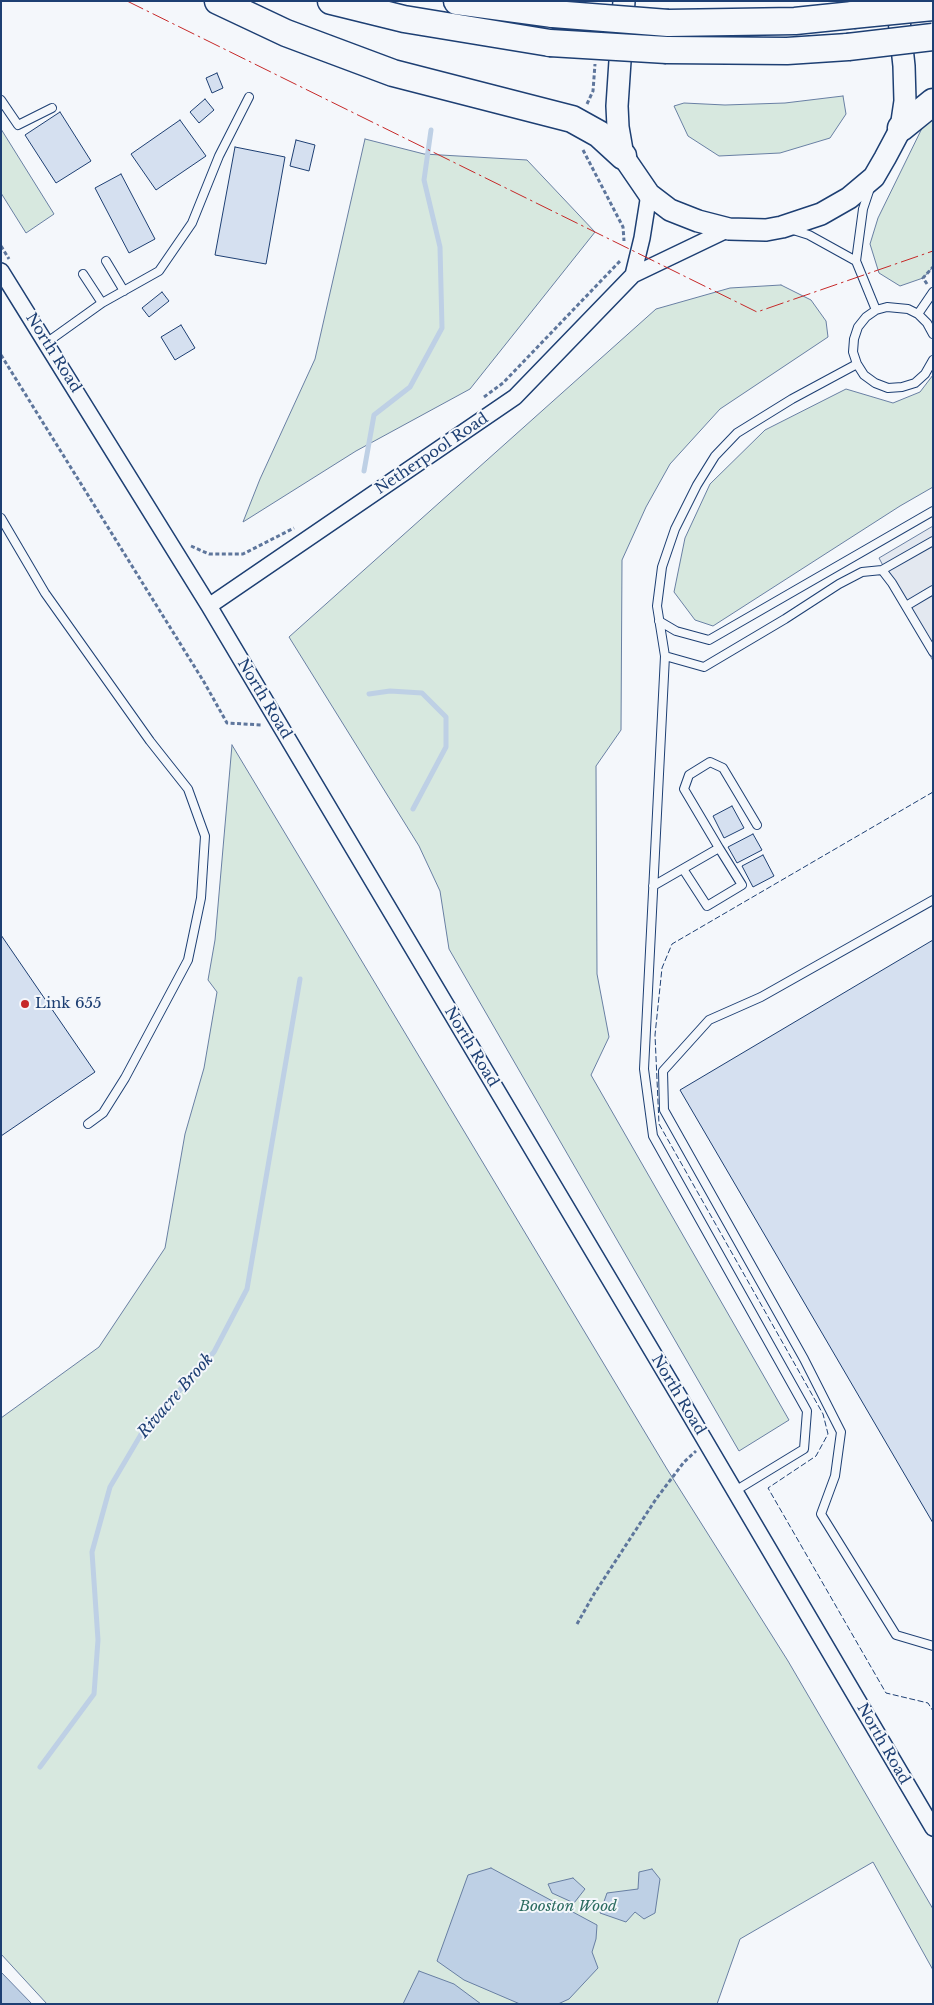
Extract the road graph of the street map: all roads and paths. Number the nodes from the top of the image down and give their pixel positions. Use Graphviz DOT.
graph roads {
  1 [pos="218,1"];
  2 [pos="331,1"];
  3 [pos="457,1"];
  4 [pos="624,1"];
  5 [pos="897,1"];
  6 [pos="933,7"];
  7 [pos="933,37"];
  8 [pos="595,61"];
  9 [pos="249,97"];
  10 [pos="1,100"];
  11 [pos="933,102"];
  12 [pos="52,108"];
  13 [pos="579,123"];
  14 [pos="901,128"];
  15 [pos="623,156"];
  16 [pos="874,176"];
  17 [pos="648,194"];
  18 [pos="782,227"];
  19 [pos="729,229"];
  20 [pos="1,246"];
  21 [pos="625,246"];
  22 [pos="626,256"];
  23 [pos="106,261"];
  24 [pos="856,261"];
  25 [pos="6,266"];
  26 [pos="933,267"];
  27 [pos="83,274"];
  28 [pos="633,275"];
  29 [pos="124,291"];
  30 [pos="933,292"];
  31 [pos="102,303"];
  32 [pos="876,310"];
  33 [pos="918,314"];
  34 [pos="933,334"];
  35 [pos="46,342"];
  36 [pos="1,355"];
  37 [pos="933,360"];
  38 [pos="857,364"];
  39 [pos="479,401"];
  40 [pos="933,511"];
  41 [pos="1,518"];
  42 [pos="301,524"];
  43 [pos="933,541"];
  44 [pos="184,543"];
  45 [pos="882,570"];
  46 [pos="933,590"];
  47 [pos="209,606"];
  48 [pos="906,606"];
  49 [pos="659,621"];
  50 [pos="933,634"];
  51 [pos="925,639"];
  52 [pos="933,652"];
  53 [pos="665,656"];
  54 [pos="281,727"];
  55 [pos="757,825"];
  56 [pos="719,848"];
  57 [pos="683,869"];
  58 [pos="653,886"];
  59 [pos="933,900"];
  60 [pos="88,1124"];
  61 [pos="706,1443"];
  62 [pos="735,1491"];
  63 [pos="577,1624"];
  64 [pos="933,1646"];
  65 [pos="933,1828"];
  1 -- 13 [label="highway"];
  2 -- 7 [label="highway, bridge"];
  3 -- 6 [label="highway, bridge"];
  4 -- 15 [label="main road"];
  5 -- 14 [label="main road"];
  8 -- 13 [label="path"];
  9 -- 29 [label="lane"];
  10 -- 12 [label="lane"];
  11 -- 14 [label="highway"];
  13 -- 15 [label="highway"];
  13 -- 21 [label="path"];
  14 -- 16 [label="main road"];
  15 -- 17 [label="main road"];
  16 -- 18 [label="main road"];
  16 -- 24 [label="lane"];
  17 -- 19 [label="main road"];
  17 -- 28 [label="street"];
  18 -- 19 [label="main road"];
  18 -- 24 [label="lane"];
  19 -- 28 [label="street, Netherpool Road"];
  20 -- 25 [label="path"];
  22 -- 39 [label="path"];
  23 -- 29 [label="lane"];
  24 -- 32 [label="lane"];
  25 -- 35 [label="street, North Road"];
  26 -- 30 [label="path"];
  27 -- 31 [label="lane"];
  28 -- 47 [label="street, Netherpool Road"];
  29 -- 31 [label="lane"];
  30 -- 33 [label="lane"];
  31 -- 35 [label="lane"];
  32 -- 33 [label="lane"];
  32 -- 38 [label="lane"];
  33 -- 34 [label="lane"];
  35 -- 47 [label="street, North Road"];
  36 -- 54 [label="path"];
  37 -- 38 [label="lane"];
  38 -- 49 [label="lane"];
  40 -- 49 [label="lane"];
  41 -- 60 [label="lane"];
  42 -- 44 [label="path"];
  43 -- 45 [label="lane"];
  45 -- 48 [label="lane"];
  45 -- 53 [label="lane"];
  46 -- 48 [label="lane"];
  47 -- 54 [label="street, North Road"];
  48 -- 51 [label="lane"];
  49 -- 53 [label="lane"];
  50 -- 51 [label="lane"];
  51 -- 52 [label="lane"];
  53 -- 58 [label="lane"];
  54 -- 61 [label="street, North Road"];
  55 -- 56 [label="lane"];
  56 -- 57 [label="lane"];
  56 -- 57 [label="lane"];
  57 -- 58 [label="lane"];
  58 -- 62 [label="lane"];
  59 -- 64 [label="lane"];
  61 -- 62 [label="street, North Road"];
  61 -- 63 [label="path"];
  62 -- 65 [label="street, North Road"];
}
